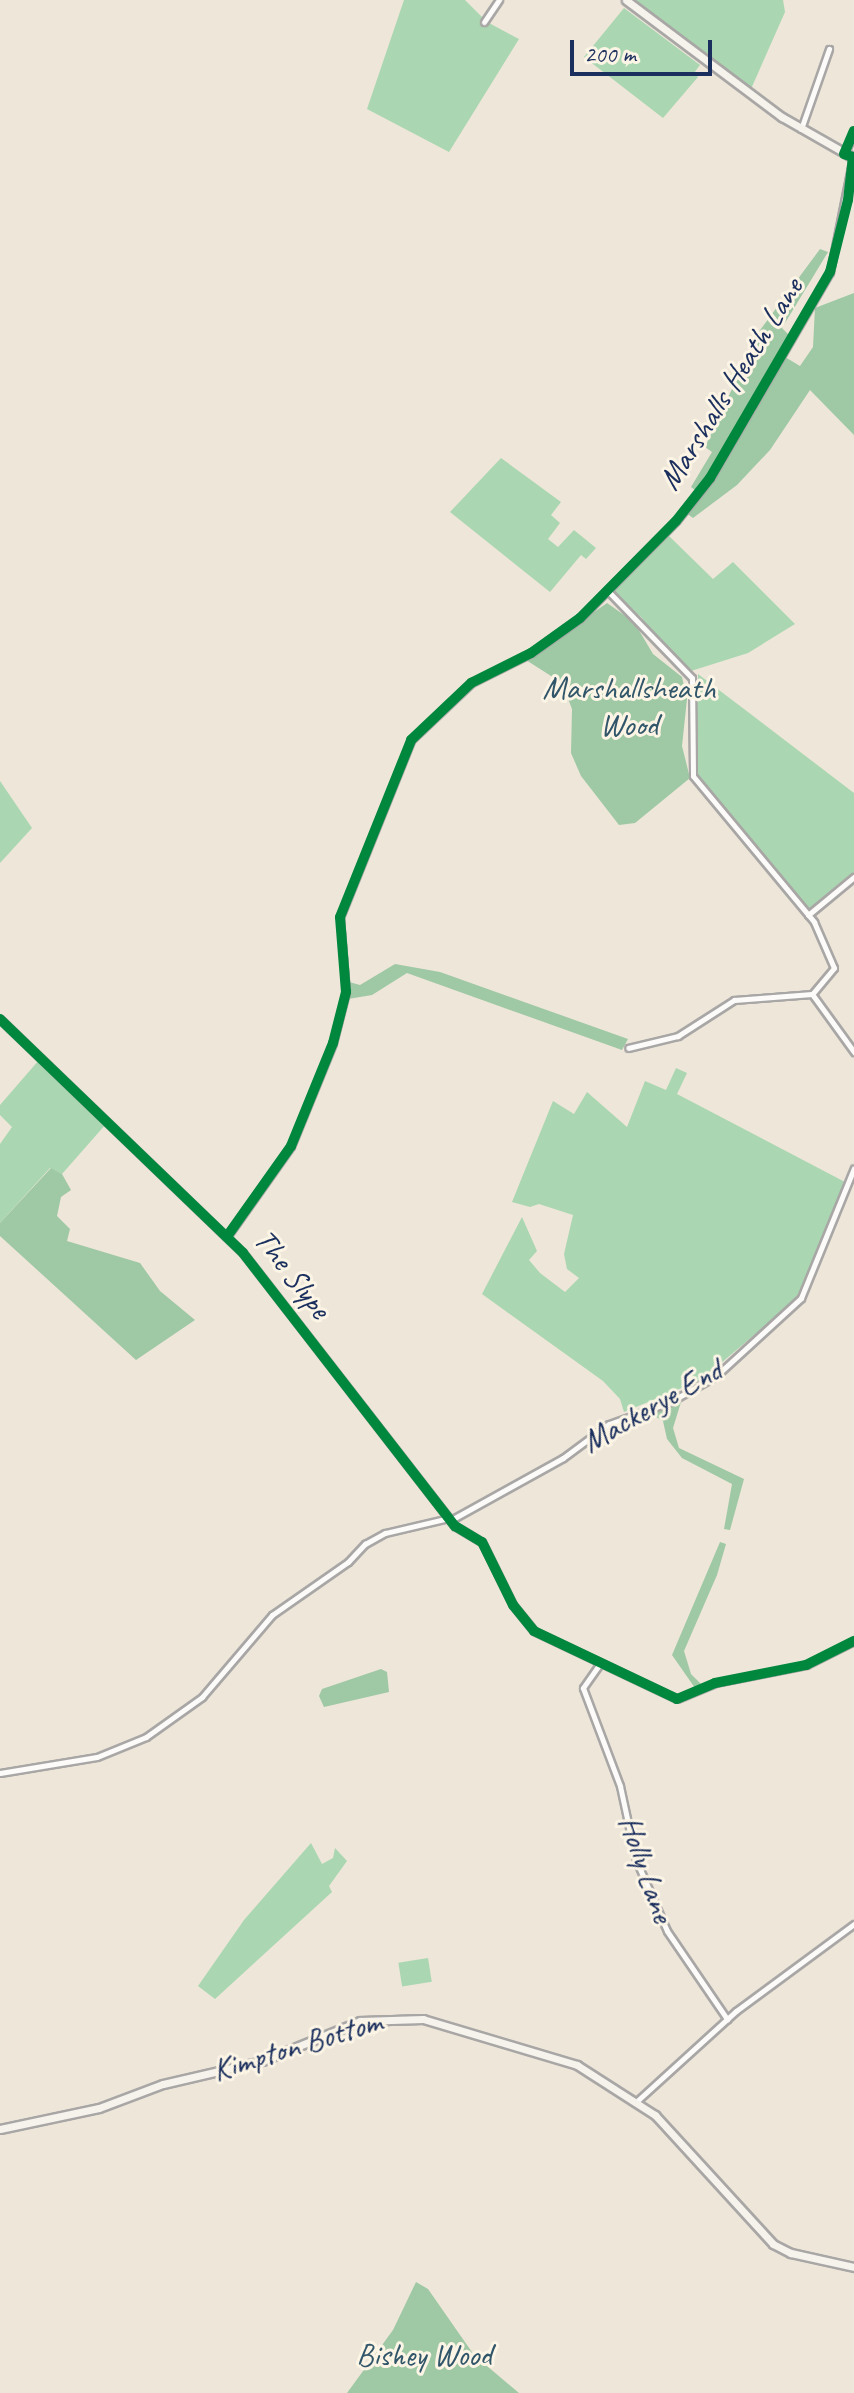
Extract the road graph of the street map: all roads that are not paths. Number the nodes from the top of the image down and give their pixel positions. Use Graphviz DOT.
graph roads {
  1 [pos="499,0"];
  2 [pos="626,0"];
  3 [pos="484,22"];
  4 [pos="829,49"];
  5 [pos="800,130"];
  6 [pos="854,131"];
  7 [pos="844,154"];
  8 [pos="854,158"];
  9 [pos="608,591"];
  10 [pos="854,877"];
  11 [pos="808,915"];
  12 [pos="812,994"];
  13 [pos="0,1019"];
  14 [pos="628,1048"];
  15 [pos="854,1052"];
  16 [pos="854,1168"];
  17 [pos="228,1235"];
  18 [pos="450,1519"];
  19 [pos="441,1523"];
  20 [pos="457,1528"];
  21 [pos="854,1641"];
  22 [pos="599,1665"];
  23 [pos="0,1773"];
  24 [pos="854,1924"];
  25 [pos="727,2019"];
  26 [pos="637,2101"];
  27 [pos="0,2129"];
  28 [pos="854,2267"];
  1 -- 3 [label="street"];
  2 -- 5 [label="main road"];
  4 -- 5 [label="street"];
  5 -- 7 [label="main road"];
  6 -- 7 [label="street"];
  7 -- 8 [label="main road"];
  8 -- 9 [label="street, Marshalls Heath Lane"];
  9 -- 11 [label="street"];
  9 -- 17 [label="street, Marshalls Heath Lane"];
  10 -- 11 [label="street"];
  11 -- 12 [label="street"];
  12 -- 14 [label="street"];
  12 -- 15 [label="street"];
  13 -- 17 [label="street, The Slype"];
  16 -- 18 [label="street, Mackerye End"];
  17 -- 18 [label="street, The Slype"];
  18 -- 19 [label="street, Mackerye End"];
  18 -- 20 [label="street, The Slype"];
  19 -- 20 [label="street"];
  19 -- 23 [label="street"];
  20 -- 22 [label="street"];
  21 -- 22 [label="street"];
  22 -- 25 [label="street, Holly Lane"];
  24 -- 25 [label="street"];
  25 -- 26 [label="street"];
  26 -- 27 [label="main road, Kimpton Bottom"];
  26 -- 28 [label="main road, Kimpton Bottom"];
}
